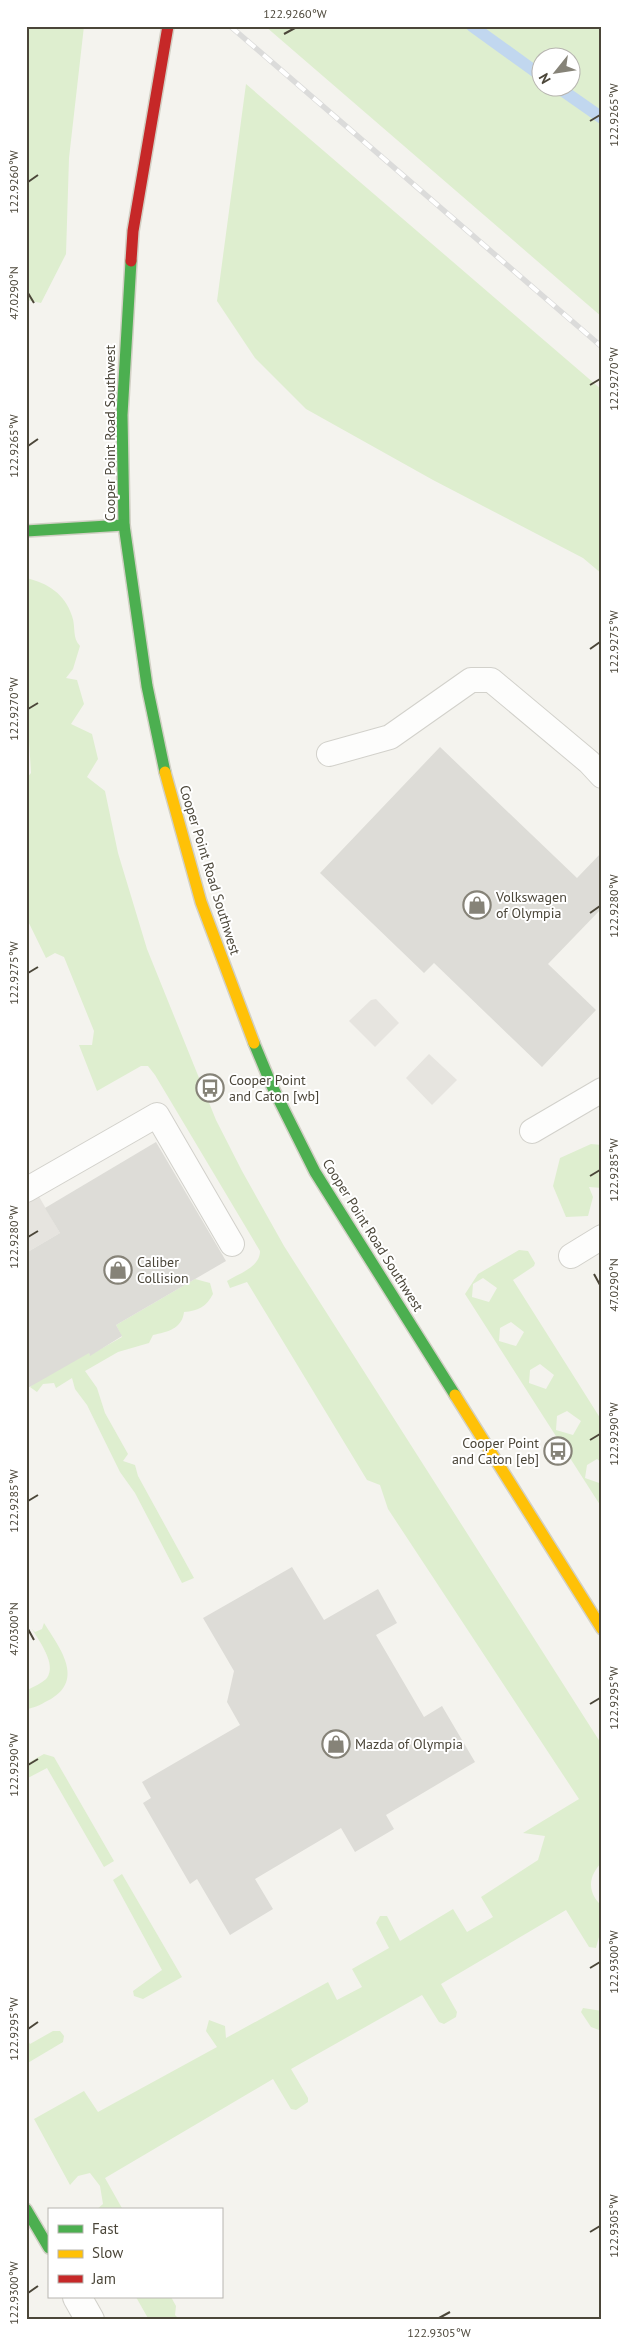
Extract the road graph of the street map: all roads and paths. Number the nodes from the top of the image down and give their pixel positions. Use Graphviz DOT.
graph roads {
  1 [pos="168,26"];
  2 [pos="124,525"];
  3 [pos="26,531"];
  4 [pos="329,754"];
  5 [pos="602,776"];
  6 [pos="602,1090"];
  7 [pos="532,1131"];
  8 [pos="26,1190"];
  9 [pos="602,1237"];
  10 [pos="232,1244"];
  11 [pos="571,1256"];
  12 [pos="602,1628"];
  13 [pos="26,2209"];
  14 [pos="48,2246"];
  15 [pos="78,2298"];
  16 [pos="90,2320"];
  1 -- 2 [label="main road, Cooper Point Road Southwest"];
  2 -- 3 [label="main road"];
  2 -- 12 [label="main road, Cooper Point Road Southwest"];
  4 -- 5 [label="lane"];
  6 -- 7 [label="lane"];
  8 -- 10 [label="lane"];
  9 -- 11 [label="lane"];
  13 -- 14 [label="main road"];
  15 -- 16 [label="street"];
}
